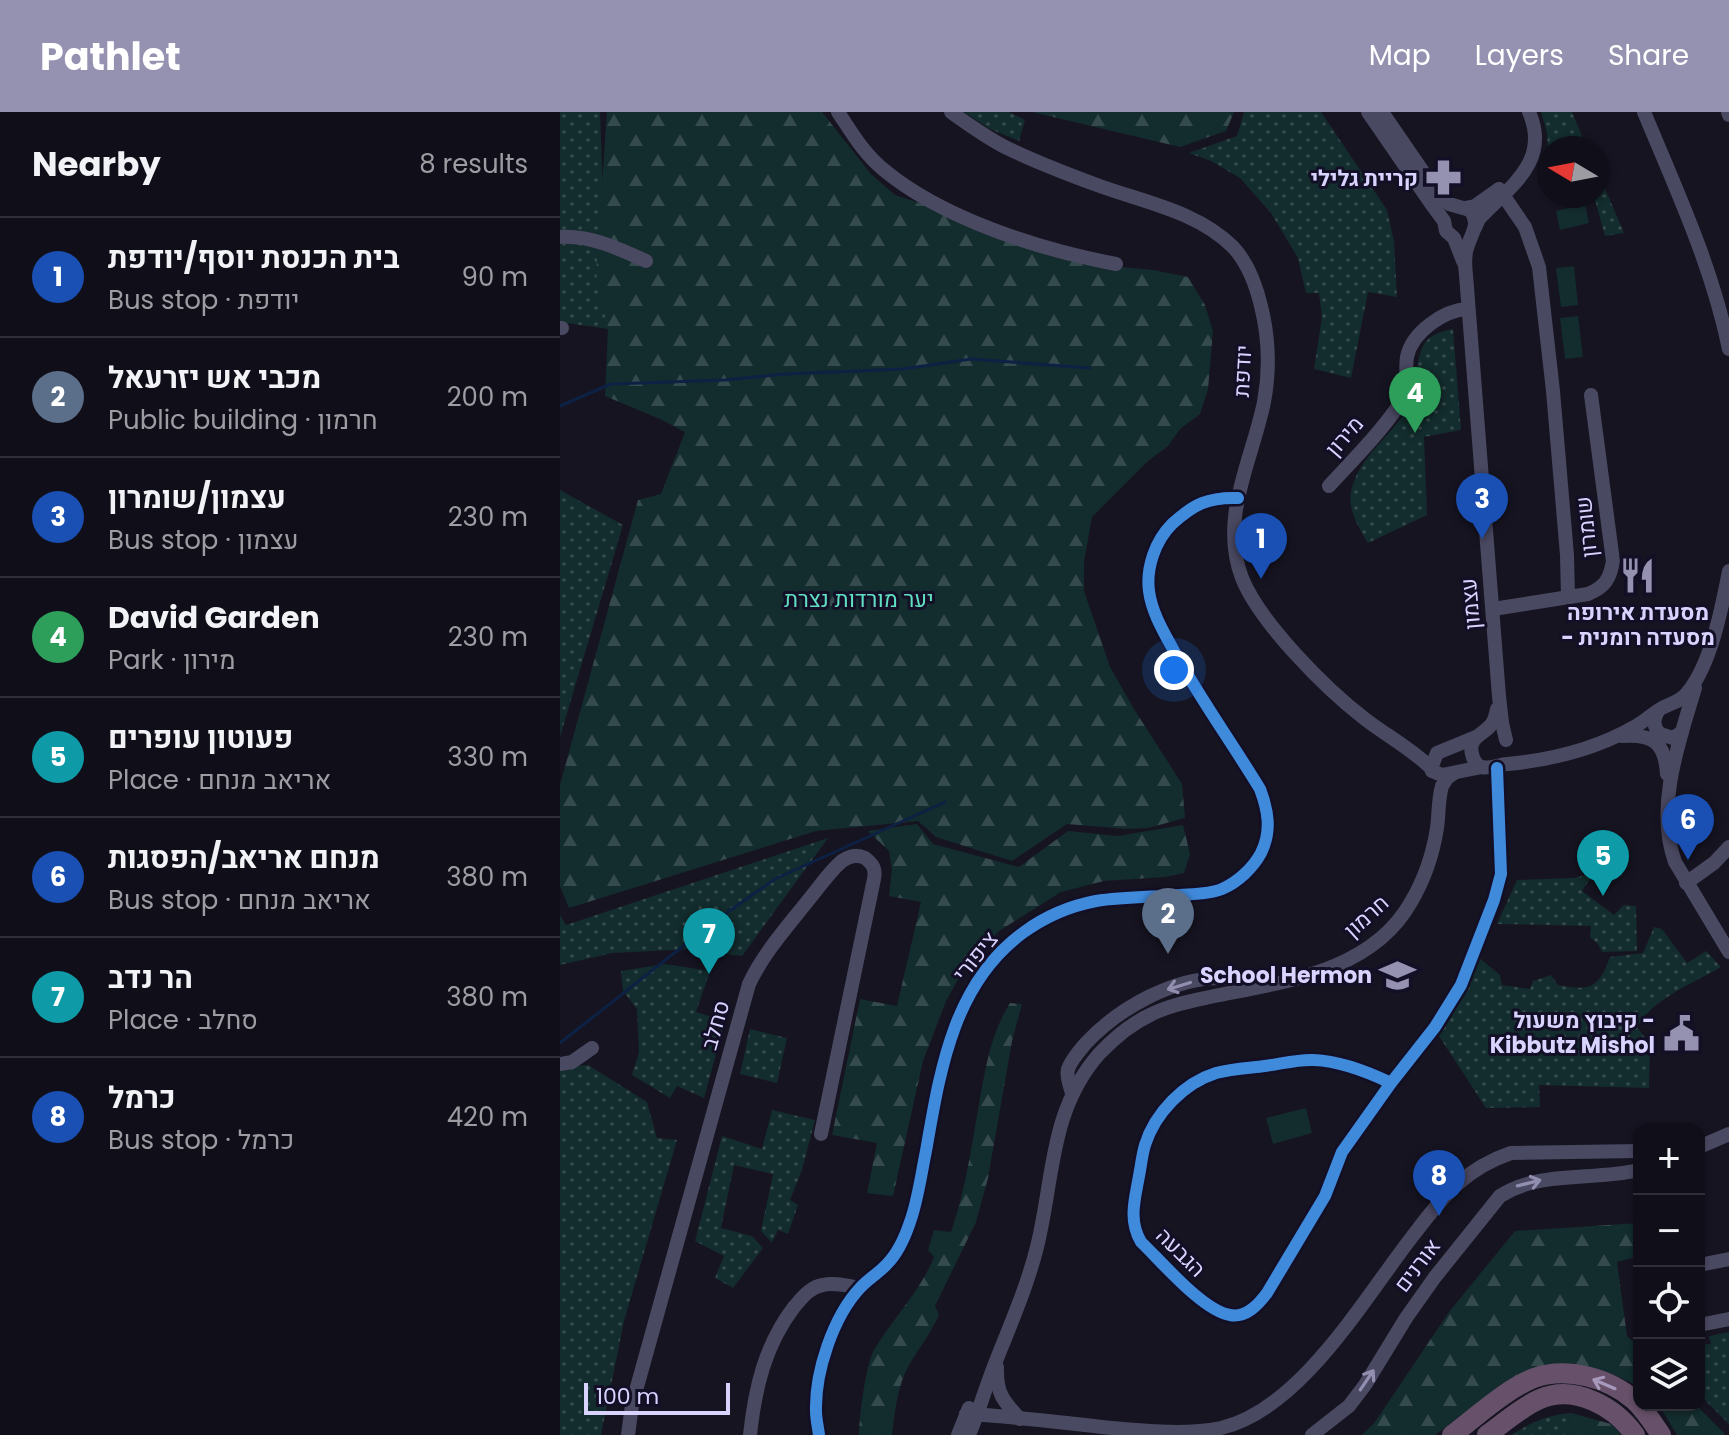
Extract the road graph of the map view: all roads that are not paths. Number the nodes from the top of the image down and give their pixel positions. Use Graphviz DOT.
graph roads {
  1 [pos="838,112"];
  2 [pos="951,112"];
  3 [pos="1368,112"];
  4 [pos="1382,112"];
  5 [pos="1529,112"];
  6 [pos="1644,112"];
  7 [pos="1501,192"];
  8 [pos="1463,208"];
  9 [pos="1444,221"];
  10 [pos="1474,231"];
  11 [pos="560,237"];
  12 [pos="1454,238"];
  13 [pos="646,261"];
  14 [pos="1116,264"];
  15 [pos="1465,269"];
  16 [pos="1468,309"];
  17 [pos="1729,349"];
  18 [pos="1591,395"];
  19 [pos="1329,486"];
  20 [pos="1238,498"];
  21 [pos="1729,571"];
  22 [pos="1568,597"];
  23 [pos="1493,609"];
  24 [pos="1702,666"];
  25 [pos="1499,696"];
  26 [pos="1662,709"];
  27 [pos="1684,727"];
  28 [pos="1622,734"];
  29 [pos="1479,735"];
  30 [pos="1662,735"];
  31 [pos="1507,742"];
  32 [pos="1404,745"];
  33 [pos="1443,749"];
  34 [pos="1544,758"];
  35 [pos="1674,760"];
  36 [pos="1494,766"];
  37 [pos="1432,770"];
  38 [pos="1454,773"];
  39 [pos="1669,799"];
  40 [pos="1438,809"];
  41 [pos="1729,847"];
  42 [pos="1686,883"];
  43 [pos="1729,952"];
  44 [pos="592,1048"];
  45 [pos="560,1064"];
  46 [pos="1391,1083"];
  47 [pos="821,1134"];
  48 [pos="1729,1134"];
  49 [pos="1705,1144"];
  50 [pos="1633,1151"];
  51 [pos="1633,1171"];
  52 [pos="1729,1259"];
  53 [pos="1705,1264"];
  54 [pos="860,1288"];
  55 [pos="1729,1319"];
  56 [pos="1705,1324"];
  57 [pos="997,1359"];
  58 [pos="971,1414"];
  59 [pos="1020,1419"];
  60 [pos="1205,1433"];
  61 [pos="632,1434"];
  62 [pos="750,1435"];
  63 [pos="819,1435"];
  64 [pos="958,1435"];
  65 [pos="969,1435"];
  66 [pos="1312,1435"];
  67 [pos="1452,1435"];
  68 [pos="1487,1435"];
  69 [pos="1635,1435"];
  70 [pos="1661,1435"];
  1 -- 14 [label="street"];
  2 -- 20 [label="street, יודפת"];
  3 -- 9 [label="street"];
  4 -- 8 [label="street"];
  5 -- 7 [label="street"];
  6 -- 17 [label="street"];
  7 -- 8 [label="street"];
  7 -- 10 [label="street"];
  7 -- 22 [label="street"];
  8 -- 9 [label="street"];
  8 -- 10 [label="street"];
  9 -- 12 [label="street"];
  10 -- 12 [label="street"];
  10 -- 15 [label="street, עצמון"];
  11 -- 13 [label="street"];
  12 -- 15 [label="street, עצמון"];
  15 -- 16 [label="street, עצמון"];
  16 -- 19 [label="street, מירון"];
  16 -- 23 [label="street, עצמון"];
  18 -- 22 [label="street, שומרון"];
  20 -- 32 [label="street, יודפת"];
  20 -- 54 [label="street, ציפורי"];
  21 -- 24 [label="street"];
  22 -- 23 [label="street, שומרון"];
  23 -- 25 [label="street, עצמון"];
  24 -- 26 [label="street"];
  24 -- 27 [label="street"];
  25 -- 29 [label="street, עצמון"];
  25 -- 31 [label="street, עצמון"];
  26 -- 27 [label="street"];
  26 -- 28 [label="street"];
  26 -- 30 [label="street"];
  27 -- 30 [label="street"];
  27 -- 35 [label="street"];
  28 -- 30 [label="street"];
  28 -- 34 [label="street"];
  28 -- 39 [label="street"];
  29 -- 31 [label="street"];
  29 -- 33 [label="street"];
  29 -- 36 [label="street"];
  30 -- 35 [label="street"];
  31 -- 34 [label="street"];
  31 -- 36 [label="street"];
  32 -- 33 [label="street, יודפת"];
  32 -- 37 [label="street, יודפת"];
  33 -- 37 [label="street"];
  34 -- 36 [label="street"];
  35 -- 39 [label="street"];
  36 -- 38 [label="street"];
  36 -- 46 [label="street, הגבעה"];
  37 -- 38 [label="street"];
  37 -- 40 [label="street, חרמון"];
  38 -- 40 [label="street, חרמון"];
  39 -- 42 [label="street"];
  40 -- 57 [label="street, חרמון"];
  41 -- 42 [label="street"];
  42 -- 43 [label="street"];
  44 -- 45 [label="street"];
  46 -- 46 [label="street, הגבעה"];
  47 -- 61 [label="street, סחלב"];
  48 -- 49 [label="street"];
  50 -- 60 [label="street"];
  66 -- 51 [label="street, אורנים, one-way"];
  52 -- 53 [label="street"];
  54 -- 62 [label="street"];
  54 -- 63 [label="street, ציפורי"];
  55 -- 56 [label="street"];
  57 -- 58 [label="street, חרמון"];
  57 -- 59 [label="street"];
  58 -- 59 [label="street"];
  58 -- 64 [label="street, חרמון"];
  58 -- 65 [label="street, חרמון"];
  59 -- 60 [label="street"];
  70 -- 67 [label="highway, one-way"];
  68 -- 69 [label="highway"];
}
